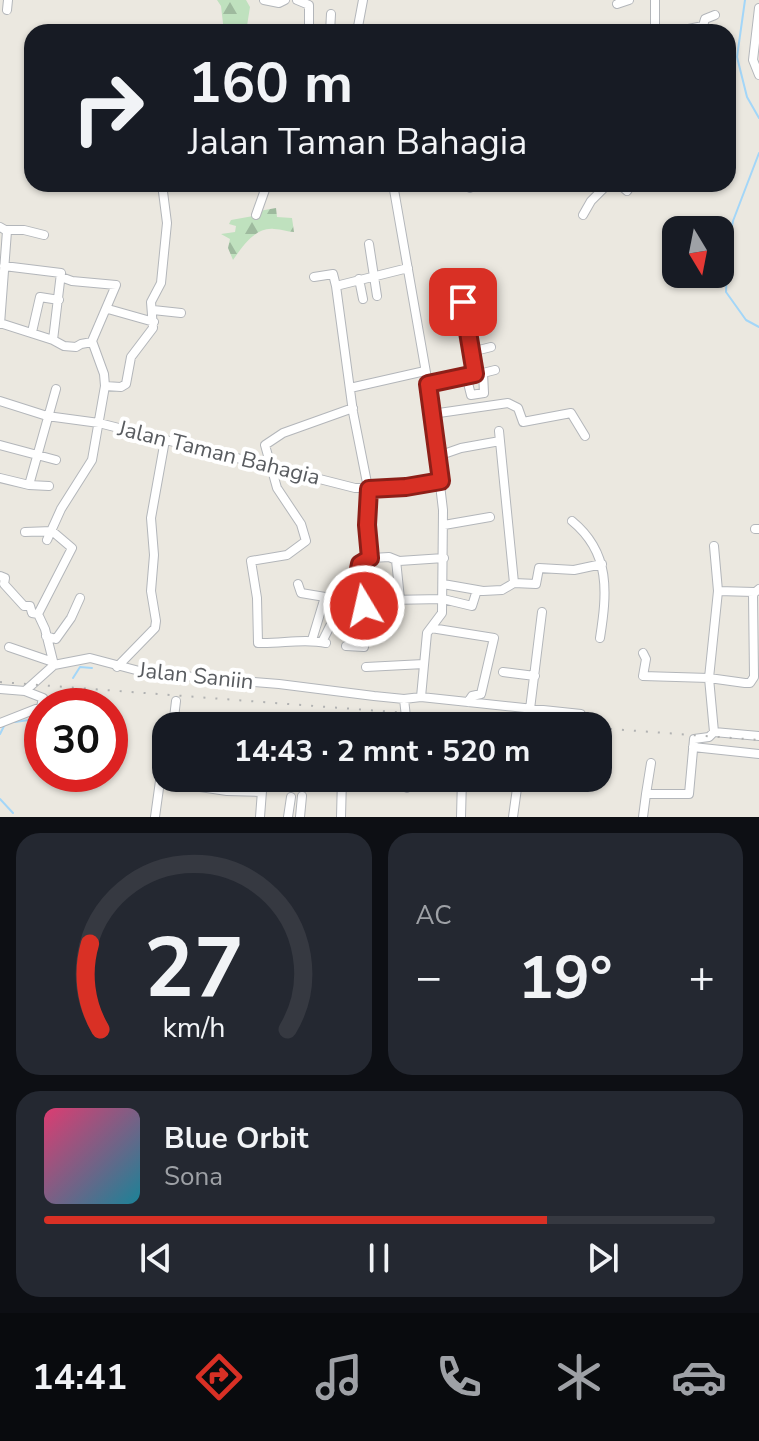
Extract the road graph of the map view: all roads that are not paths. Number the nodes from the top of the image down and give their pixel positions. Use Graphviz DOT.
graph roads {
  1 [pos="264,0"];
  2 [pos="285,0"];
  3 [pos="297,0"];
  4 [pos="363,0"];
  5 [pos="629,0"];
  6 [pos="654,1"];
  7 [pos="617,4"];
  8 [pos="759,8"];
  9 [pos="331,14"];
  10 [pos="715,15"];
  11 [pos="309,24"];
  12 [pos="330,24"];
  13 [pos="358,24"];
  14 [pos="655,24"];
  15 [pos="703,24"];
  16 [pos="757,40"];
  17 [pos="756,60"];
  18 [pos="759,75"];
  19 [pos="163,192"];
  20 [pos="264,192"];
  21 [pos="394,192"];
  22 [pos="600,192"];
  23 [pos="256,215"];
  24 [pos="583,215"];
  25 [pos="3,228"];
  26 [pos="44,235"];
  27 [pos="369,244"];
  28 [pos="4,266"];
  29 [pos="408,268"];
  30 [pos="374,275"];
  31 [pos="61,277"];
  32 [pos="314,277"];
  33 [pos="359,279"];
  34 [pos="336,286"];
  35 [pos="480,295"];
  36 [pos="377,296"];
  37 [pos="363,299"];
  38 [pos="59,300"];
  39 [pos="108,309"];
  40 [pos="153,310"];
  41 [pos="181,313"];
  42 [pos="487,319"];
  43 [pos="154,322"];
  44 [pos="467,322"];
  45 [pos="0,323"];
  46 [pos="32,332"];
  47 [pos="53,340"];
  48 [pos="92,342"];
  49 [pos="491,347"];
  50 [pos="471,352"];
  51 [pos="495,370"];
  52 [pos="425,371"];
  53 [pos="474,374"];
  54 [pos="428,384"];
  55 [pos="105,386"];
  56 [pos="350,388"];
  57 [pos="56,389"];
  58 [pos="0,401"];
  59 [pos="353,408"];
  60 [pos="432,414"];
  61 [pos="47,416"];
  62 [pos="99,423"];
  63 [pos="499,431"];
  64 [pos="585,436"];
  65 [pos="165,440"];
  66 [pos="500,441"];
  67 [pos="0,445"];
  68 [pos="38,456"];
  69 [pos="438,456"];
  70 [pos="56,460"];
  71 [pos="270,466"];
  72 [pos="0,478"];
  73 [pos="441,481"];
  74 [pos="29,485"];
  75 [pos="49,486"];
  76 [pos="369,489"];
  77 [pos="490,517"];
  78 [pos="572,521"];
  79 [pos="444,525"];
  80 [pos="52,531"];
  81 [pos="25,532"];
  82 [pos="47,540"];
  83 [pos="714,546"];
  84 [pos="370,558"];
  85 [pos="444,558"];
  86 [pos="396,560"];
  87 [pos="602,564"];
  88 [pos="0,576"];
  89 [pos="514,583"];
  90 [pos="298,584"];
  91 [pos="443,584"];
  92 [pos="477,590"];
  93 [pos="718,591"];
  94 [pos="756,591"];
  95 [pos="80,598"];
  96 [pos="400,599"];
  97 [pos="443,599"];
  98 [pos="364,606"];
  99 [pos="542,612"];
  100 [pos="38,614"];
  101 [pos="330,626"];
  102 [pos="431,628"];
  103 [pos="757,633"];
  104 [pos="46,636"];
  105 [pos="600,638"];
  106 [pos="312,640"];
  107 [pos="346,646"];
  108 [pos="9,647"];
  109 [pos="643,653"];
  110 [pos="54,663"];
  111 [pos="424,664"];
  112 [pos="117,667"];
  113 [pos="366,667"];
  114 [pos="503,672"];
  115 [pos="535,676"];
  116 [pos="709,678"];
  117 [pos="28,688"];
  118 [pos="0,689"];
  119 [pos="24,691"];
  120 [pos="421,697"];
  121 [pos="404,699"];
  122 [pos="176,701"];
  123 [pos="468,702"];
  124 [pos="530,709"];
  125 [pos="175,712"];
  126 [pos="405,712"];
  127 [pos="561,712"];
  128 [pos="24,713"];
  129 [pos="1,722"];
  130 [pos="714,732"];
  131 [pos="759,736"];
  132 [pos="693,747"];
  133 [pos="759,754"];
  134 [pos="651,763"];
  135 [pos="158,792"];
  136 [pos="261,792"];
  137 [pos="342,792"];
  138 [pos="462,792"];
  139 [pos="516,792"];
  140 [pos="646,794"];
  141 [pos="302,796"];
  142 [pos="291,797"];
  143 [pos="155,817"];
  144 [pos="260,817"];
  145 [pos="288,817"];
  146 [pos="300,817"];
  147 [pos="341,817"];
  148 [pos="461,817"];
  149 [pos="513,817"];
  150 [pos="643,817"];
  1 -- 2 [label="street"];
  3 -- 11 [label="street"];
  4 -- 13 [label="street"];
  5 -- 7 [label="street"];
  6 -- 14 [label="street"];
  8 -- 16 [label="street"];
  9 -- 12 [label="street"];
  10 -- 15 [label="street"];
  16 -- 17 [label="street"];
  17 -- 18 [label="street"];
  19 -- 40 [label="street"];
  20 -- 23 [label="street"];
  21 -- 29 [label="street"];
  22 -- 24 [label="street"];
  25 -- 26 [label="street"];
  25 -- 28 [label="street"];
  27 -- 30 [label="street"];
  28 -- 31 [label="street"];
  28 -- 45 [label="street"];
  29 -- 30 [label="street"];
  29 -- 52 [label="street"];
  30 -- 33 [label="street"];
  30 -- 36 [label="street"];
  31 -- 38 [label="street"];
  31 -- 39 [label="street"];
  32 -- 34 [label="street"];
  33 -- 34 [label="street"];
  33 -- 37 [label="street"];
  34 -- 56 [label="street"];
  35 -- 44 [label="street"];
  38 -- 46 [label="street"];
  38 -- 47 [label="street"];
  39 -- 43 [label="street"];
  39 -- 48 [label="street"];
  40 -- 41 [label="street"];
  40 -- 43 [label="street"];
  42 -- 44 [label="street"];
  43 -- 55 [label="street"];
  44 -- 50 [label="street"];
  45 -- 46 [label="street"];
  46 -- 47 [label="street"];
  47 -- 48 [label="street"];
  48 -- 55 [label="street"];
  49 -- 50 [label="street"];
  50 -- 53 [label="street"];
  51 -- 53 [label="street"];
  52 -- 54 [label="street"];
  52 -- 56 [label="street"];
  53 -- 54 [label="street"];
  54 -- 60 [label="street"];
  55 -- 62 [label="street"];
  56 -- 59 [label="street"];
  57 -- 61 [label="street"];
  58 -- 61 [label="street, Jalan Taman Bahagia"];
  59 -- 71 [label="street"];
  59 -- 76 [label="street"];
  60 -- 64 [label="street"];
  60 -- 69 [label="street"];
  61 -- 62 [label="street, Jalan Taman Bahagia"];
  61 -- 68 [label="street"];
  62 -- 65 [label="street, Jalan Taman Bahagia"];
  62 -- 80 [label="street"];
  63 -- 66 [label="street"];
  65 -- 71 [label="street, Jalan Taman Bahagia"];
  65 -- 112 [label="street"];
  66 -- 69 [label="street"];
  66 -- 89 [label="street"];
  67 -- 68 [label="street"];
  68 -- 70 [label="street"];
  68 -- 74 [label="street"];
  69 -- 73 [label="street"];
  71 -- 76 [label="street, Jalan Taman Bahagia"];
  71 -- 106 [label="street"];
  72 -- 74 [label="street"];
  73 -- 76 [label="street, Jalan Taman Bahagia"];
  73 -- 79 [label="street"];
  74 -- 75 [label="street"];
  76 -- 84 [label="street"];
  77 -- 79 [label="street"];
  78 -- 87 [label="street"];
  79 -- 85 [label="street"];
  80 -- 81 [label="street"];
  80 -- 82 [label="street"];
  80 -- 100 [label="street"];
  83 -- 93 [label="street"];
  84 -- 86 [label="street"];
  84 -- 98 [label="street"];
  85 -- 86 [label="street"];
  85 -- 91 [label="street"];
  86 -- 96 [label="street"];
  87 -- 89 [label="street"];
  87 -- 105 [label="street"];
  88 -- 100 [label="street"];
  89 -- 92 [label="street"];
  90 -- 106 [label="street"];
  91 -- 92 [label="street"];
  91 -- 97 [label="street"];
  92 -- 97 [label="street"];
  93 -- 94 [label="street"];
  93 -- 116 [label="street"];
  94 -- 103 [label="street"];
  95 -- 104 [label="street"];
  96 -- 97 [label="street"];
  96 -- 107 [label="street"];
  97 -- 102 [label="street"];
  99 -- 115 [label="street"];
  100 -- 104 [label="street"];
  101 -- 106 [label="street"];
  102 -- 111 [label="street"];
  102 -- 123 [label="street"];
  103 -- 116 [label="street"];
  104 -- 110 [label="street"];
  108 -- 110 [label="street"];
  109 -- 116 [label="street"];
  110 -- 112 [label="street, Jalan Saniin"];
  110 -- 117 [label="street"];
  111 -- 113 [label="street"];
  111 -- 120 [label="street"];
  112 -- 121 [label="street, Jalan Saniin"];
  114 -- 115 [label="street"];
  115 -- 124 [label="street"];
  116 -- 130 [label="street"];
  118 -- 119 [label="street"];
  120 -- 121 [label="street, Jalan Saniin"];
  120 -- 123 [label="street, Jalan Saniin"];
  121 -- 126 [label="street"];
  122 -- 125 [label="street"];
  123 -- 124 [label="street, Jalan Saniin"];
  124 -- 127 [label="street, Jalan Saniin"];
  128 -- 129 [label="street"];
  130 -- 131 [label="street"];
  130 -- 132 [label="street"];
  132 -- 133 [label="street"];
  132 -- 140 [label="street"];
  134 -- 140 [label="street"];
  135 -- 143 [label="street"];
  136 -- 144 [label="street"];
  137 -- 147 [label="street"];
  138 -- 148 [label="street"];
  139 -- 149 [label="street"];
  140 -- 150 [label="street"];
  141 -- 146 [label="street"];
  142 -- 145 [label="street"];
}
